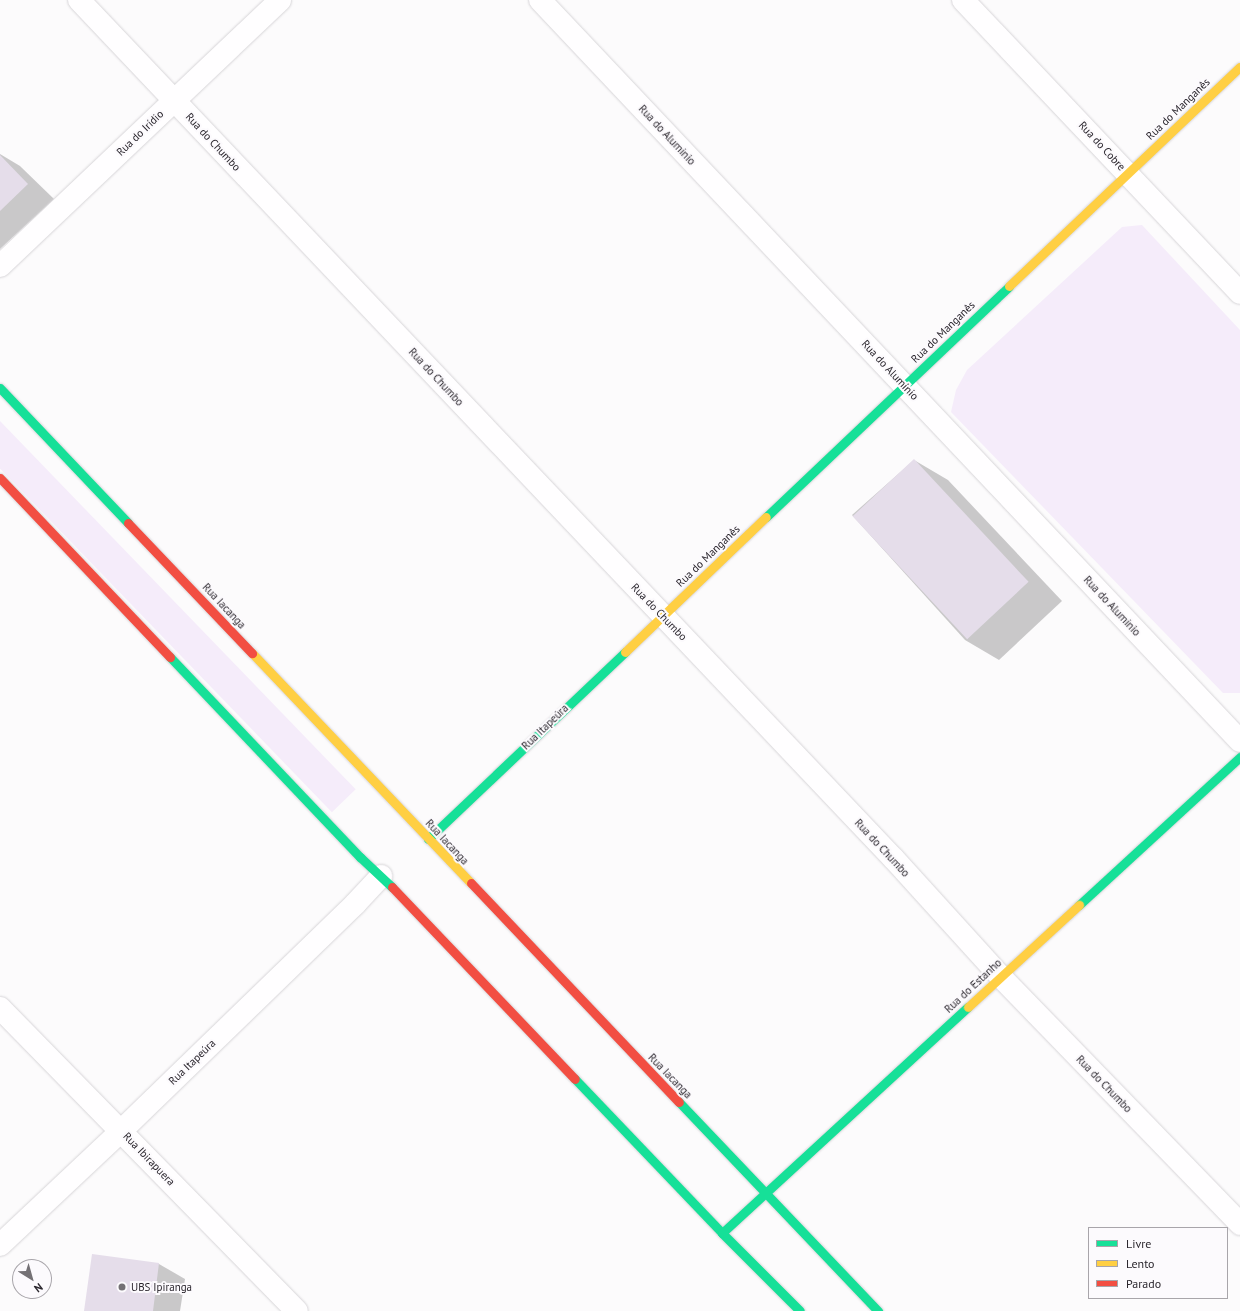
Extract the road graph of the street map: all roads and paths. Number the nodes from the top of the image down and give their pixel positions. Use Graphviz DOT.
graph roads {
  1 [pos="79,0"];
  2 [pos="280,0"];
  3 [pos="540,0"];
  4 [pos="963,0"];
  5 [pos="1240,67"];
  6 [pos="174,100"];
  7 [pos="1128,174"];
  8 [pos="0,266"];
  9 [pos="1240,293"];
  10 [pos="904,385"];
  11 [pos="0,388"];
  12 [pos="0,478"];
  13 [pos="662,616"];
  14 [pos="1240,741"];
  15 [pos="1240,757"];
  16 [pos="428,839"];
  17 [pos="381,876"];
  18 [pos="1001,977"];
  19 [pos="0,1008"];
  20 [pos="121,1131"];
  21 [pos="765,1194"];
  22 [pos="1240,1224"];
  23 [pos="722,1233"];
  24 [pos="0,1245"];
  25 [pos="297,1311"];
  26 [pos="800,1311"];
  27 [pos="878,1311"];
  1 -- 6 [label="street, Rua do Chumbo"];
  2 -- 6 [label="street, Rua do Irídio"];
  3 -- 10 [label="street, Rua do Alumínio"];
  4 -- 7 [label="street, Rua do Cobre"];
  5 -- 7 [label="main road, Rua do Manganês"];
  6 -- 8 [label="street, Rua do Irídio"];
  6 -- 13 [label="street, Rua do Chumbo"];
  7 -- 9 [label="street, Rua do Cobre"];
  7 -- 10 [label="main road, Rua do Manganês"];
  10 -- 13 [label="main road, Rua do Manganês"];
  10 -- 14 [label="street, Rua do Alumínio"];
  11 -- 16 [label="main road, Rua Iacanga"];
  12 -- 17 [label="main road"];
  13 -- 16 [label="main road, Rua Itapeúra"];
  13 -- 18 [label="street, Rua do Chumbo"];
  15 -- 18 [label="main road, Rua do Estanho"];
  16 -- 21 [label="main road, Rua Iacanga"];
  17 -- 20 [label="street, Rua Itapeúra"];
  17 -- 23 [label="main road"];
  18 -- 21 [label="main road, Rua do Estanho"];
  18 -- 22 [label="street, Rua do Chumbo"];
  19 -- 20 [label="street, Rua Ibirapuera"];
  20 -- 24 [label="street, Rua Itapeúra"];
  20 -- 25 [label="street, Rua Ibirapuera"];
  21 -- 23 [label="main road, Rua do Estanho"];
  21 -- 27 [label="main road, Rua Iacanga"];
  23 -- 26 [label="main road"];
}
